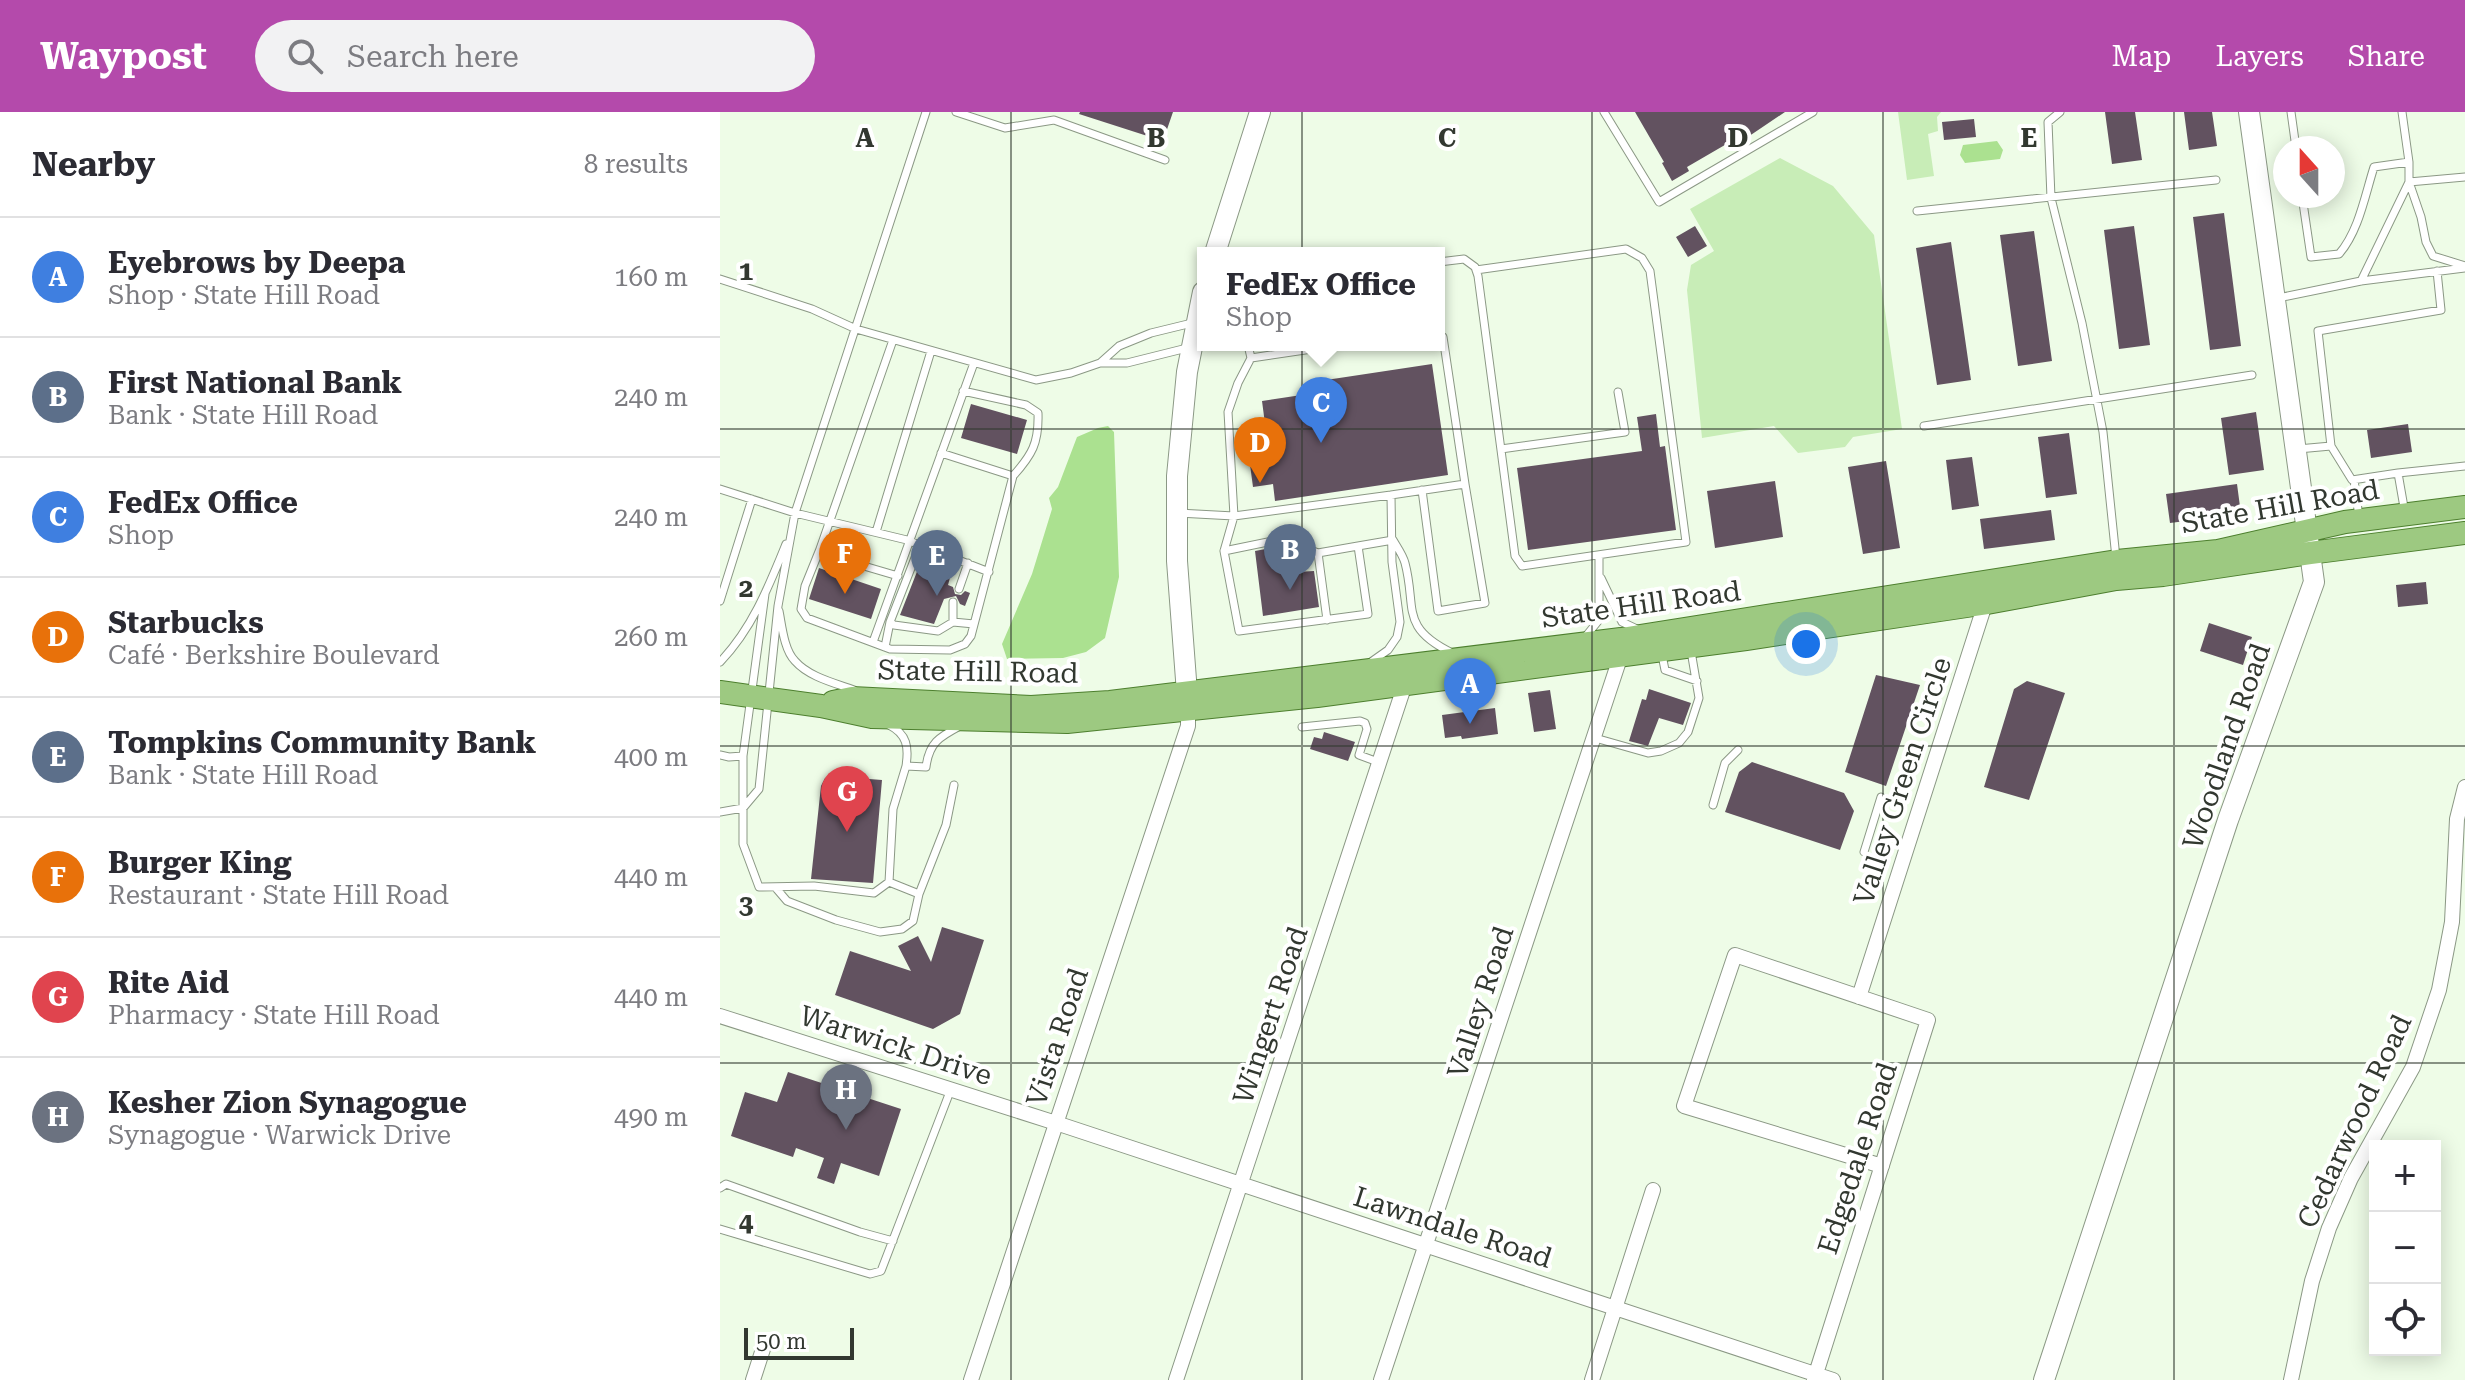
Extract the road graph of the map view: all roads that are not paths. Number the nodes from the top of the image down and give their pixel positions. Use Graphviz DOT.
graph roads {
  1 [pos="926,112"];
  2 [pos="956,112"];
  3 [pos="1260,112"];
  4 [pos="1604,112"];
  5 [pos="1813,112"];
  6 [pos="2047,112"];
  7 [pos="2060,112"];
  8 [pos="2249,112"];
  9 [pos="2291,112"];
  10 [pos="2402,112"];
  11 [pos="2048,122"];
  12 [pos="2294,136"];
  13 [pos="1165,160"];
  14 [pos="2409,162"];
  15 [pos="2465,177"];
  16 [pos="2216,180"];
  17 [pos="2409,182"];
  18 [pos="2051,198"];
  19 [pos="2304,208"];
  20 [pos="1917,211"];
  21 [pos="1217,247"];
  22 [pos="1445,261"];
  23 [pos="2465,267"];
  24 [pos="1476,270"];
  25 [pos="2437,271"];
  26 [pos="720,279"];
  27 [pos="2361,281"];
  28 [pos="2274,298"];
  29 [pos="1197,322"];
  30 [pos="856,329"];
  31 [pos="893,340"];
  32 [pos="1197,345"];
  33 [pos="1445,350"];
  34 [pos="931,351"];
  35 [pos="1249,351"];
  36 [pos="1298,351"];
  37 [pos="1251,358"];
  38 [pos="974,363"];
  39 [pos="1100,363"];
  40 [pos="2252,375"];
  41 [pos="963,391"];
  42 [pos="1618,392"];
  43 [pos="2097,399"];
  44 [pos="1924,426"];
  45 [pos="2331,446"];
  46 [pos="1501,449"];
  47 [pos="2295,450"];
  48 [pos="941,453"];
  49 [pos="2465,466"];
  50 [pos="2398,473"];
  51 [pos="1013,476"];
  52 [pos="2354,480"];
  53 [pos="1465,484"];
  54 [pos="720,489"];
  55 [pos="1422,490"];
  56 [pos="1391,495"];
  57 [pos="752,499"];
  58 [pos="2465,507"];
  59 [pos="795,513"];
  60 [pos="1176,513"];
  61 [pos="2405,515"];
  62 [pos="1234,516"];
  63 [pos="2360,520"];
  64 [pos="830,521"];
  65 [pos="791,531"];
  66 [pos="876,532"];
  67 [pos="2465,533"];
  68 [pos="1393,540"];
  69 [pos="910,541"];
  70 [pos="2308,542"];
  71 [pos="920,545"];
  72 [pos="1358,546"];
  73 [pos="820,549"];
  74 [pos="1224,551"];
  75 [pos="1318,553"];
  76 [pos="1599,555"];
  77 [pos="968,563"];
  78 [pos="2116,570"];
  79 [pos="989,572"];
  80 [pos="898,576"];
  81 [pos="1600,576"];
  82 [pos="959,589"];
  83 [pos="1987,592"];
  84 [pos="765,594"];
  85 [pos="720,601"];
  86 [pos="953,602"];
  87 [pos="778,606"];
  88 [pos="1327,620"];
  89 [pos="890,622"];
  90 [pos="953,622"];
  91 [pos="974,624"];
  92 [pos="873,642"];
  93 [pos="1654,642"];
  94 [pos="1571,645"];
  95 [pos="1690,645"];
  96 [pos="1622,646"];
  97 [pos="885,647"];
  98 [pos="1465,659"];
  99 [pos="720,662"];
  100 [pos="1356,672"];
  101 [pos="1408,675"];
  102 [pos="1697,681"];
  103 [pos="720,692"];
  104 [pos="760,698"];
  105 [pos="1188,701"];
  106 [pos="878,708"];
  107 [pos="973,720"];
  108 [pos="1302,727"];
  109 [pos="1595,738"];
  110 [pos="1738,750"];
  111 [pos="720,755"];
  112 [pos="743,756"];
  113 [pos="1380,763"];
  114 [pos="906,766"];
  115 [pos="954,785"];
  116 [pos="2465,787"];
  117 [pos="1881,797"];
  118 [pos="1713,805"];
  119 [pos="743,808"];
  120 [pos="720,812"];
  121 [pos="1864,852"];
  122 [pos="889,882"];
  123 [pos="775,887"];
  124 [pos="919,894"];
  125 [pos="1859,997"];
  126 [pos="720,1016"];
  127 [pos="951,1089"];
  128 [pos="1056,1123"];
  129 [pos="1882,1166"];
  130 [pos="1241,1184"];
  131 [pos="720,1188"];
  132 [pos="1653,1190"];
  133 [pos="720,1229"];
  134 [pos="893,1241"];
  135 [pos="1426,1245"];
  136 [pos="1615,1307"];
  137 [pos="763,1349"];
  138 [pos="1815,1377"];
  139 [pos="753,1380"];
  140 [pos="971,1380"];
  141 [pos="1176,1380"];
  142 [pos="1381,1380"];
  143 [pos="1592,1380"];
  144 [pos="1833,1380"];
  145 [pos="2044,1380"];
  146 [pos="2291,1380"];
  1 -- 30 [label="lane"];
  2 -- 13 [label="lane"];
  3 -- 21 [label="main road"];
  4 -- 5 [label="lane"];
  6 -- 11 [label="lane"];
  7 -- 11 [label="lane"];
  8 -- 28 [label="main road, Woodland Road"];
  9 -- 12 [label="lane"];
  10 -- 14 [label="lane"];
  11 -- 18 [label="lane"];
  14 -- 17 [label="lane"];
  14 -- 19 [label="lane"];
  15 -- 17 [label="lane"];
  16 -- 18 [label="lane"];
  17 -- 23 [label="lane"];
  17 -- 27 [label="lane"];
  18 -- 20 [label="lane"];
  18 -- 43 [label="lane"];
  22 -- 24 [label="lane"];
  23 -- 25 [label="lane"];
  24 -- 46 [label="lane"];
  24 -- 76 [label="lane"];
  25 -- 27 [label="lane"];
  25 -- 45 [label="lane"];
  26 -- 30 [label="lane"];
  27 -- 28 [label="lane"];
  28 -- 47 [label="main road, Woodland Road"];
  29 -- 39 [label="lane"];
  30 -- 31 [label="lane"];
  30 -- 59 [label="lane"];
  31 -- 34 [label="lane"];
  31 -- 64 [label="lane"];
  32 -- 39 [label="lane"];
  32 -- 60 [label="main road"];
  33 -- 53 [label="lane"];
  34 -- 38 [label="lane"];
  34 -- 66 [label="lane"];
  35 -- 37 [label="lane"];
  36 -- 37 [label="lane"];
  37 -- 62 [label="lane"];
  38 -- 39 [label="lane"];
  38 -- 41 [label="lane"];
  40 -- 43 [label="lane"];
  41 -- 48 [label="lane"];
  41 -- 51 [label="lane"];
  42 -- 46 [label="lane"];
  43 -- 44 [label="lane"];
  43 -- 78 [label="lane"];
  45 -- 47 [label="lane"];
  45 -- 52 [label="lane"];
  46 -- 76 [label="lane"];
  47 -- 70 [label="main road, Woodland Road"];
  48 -- 51 [label="lane"];
  48 -- 69 [label="lane"];
  49 -- 50 [label="lane"];
  50 -- 52 [label="lane"];
  50 -- 61 [label="lane"];
  51 -- 79 [label="lane"];
  52 -- 63 [label="lane"];
  53 -- 55 [label="lane"];
  53 -- 55 [label="lane"];
  54 -- 57 [label="lane"];
  55 -- 56 [label="lane"];
  56 -- 62 [label="lane"];
  56 -- 68 [label="lane"];
  57 -- 59 [label="lane"];
  57 -- 85 [label="lane"];
  58 -- 61 [label="main road, State Hill Road"];
  59 -- 64 [label="lane"];
  59 -- 65 [label="lane"];
  60 -- 62 [label="lane"];
  60 -- 105 [label="main road"];
  61 -- 63 [label="main road, State Hill Road"];
  62 -- 74 [label="lane"];
  63 -- 70 [label="main road, State Hill Road"];
  64 -- 66 [label="lane"];
  64 -- 73 [label="lane"];
  65 -- 84 [label="lane"];
  65 -- 87 [label="lane"];
  66 -- 69 [label="lane"];
  67 -- 70 [label="main road, State Hill Road"];
  68 -- 72 [label="lane"];
  68 -- 98 [label="lane"];
  68 -- 100 [label="lane"];
  69 -- 71 [label="lane"];
  69 -- 80 [label="lane"];
  70 -- 78 [label="main road, State Hill Road"];
  70 -- 145 [label="main road, Woodland Road"];
  71 -- 77 [label="lane"];
  71 -- 89 [label="lane"];
  72 -- 75 [label="lane"];
  72 -- 88 [label="lane"];
  73 -- 80 [label="lane"];
  73 -- 92 [label="lane"];
  74 -- 75 [label="lane"];
  74 -- 88 [label="lane"];
  75 -- 88 [label="lane"];
  76 -- 81 [label="lane"];
  77 -- 79 [label="lane"];
  77 -- 82 [label="lane"];
  78 -- 83 [label="main road, State Hill Road"];
  79 -- 91 [label="lane"];
  80 -- 92 [label="lane"];
  81 -- 93 [label="lane"];
  81 -- 94 [label="lane"];
  83 -- 93 [label="main road, State Hill Road"];
  83 -- 95 [label="main road, State Hill Road"];
  83 -- 125 [label="street, Valley Green Circle"];
  84 -- 99 [label="lane"];
  84 -- 104 [label="lane"];
  86 -- 90 [label="lane"];
  87 -- 104 [label="lane"];
  87 -- 106 [label="lane"];
  89 -- 90 [label="lane"];
  89 -- 97 [label="lane"];
  90 -- 91 [label="lane"];
  91 -- 97 [label="lane"];
  92 -- 97 [label="lane"];
  93 -- 95 [label="main road, State Hill Road"];
  93 -- 96 [label="main road, State Hill Road"];
  93 -- 102 [label="lane"];
  94 -- 96 [label="main road, State Hill Road"];
  94 -- 98 [label="main road, State Hill Road"];
  95 -- 102 [label="lane"];
  96 -- 101 [label="main road, State Hill Road"];
  96 -- 109 [label="street, Valley Road"];
  98 -- 101 [label="main road, State Hill Road"];
  100 -- 101 [label="main road, State Hill Road"];
  100 -- 105 [label="main road, State Hill Road"];
  101 -- 105 [label="main road, State Hill Road"];
  101 -- 113 [label="street, Wingert Road"];
  102 -- 109 [label="lane"];
  103 -- 104 [label="main road, State Hill Road"];
  104 -- 106 [label="main road, State Hill Road"];
  104 -- 112 [label="lane"];
  104 -- 119 [label="lane"];
  105 -- 106 [label="main road, State Hill Road"];
  105 -- 107 [label="main road, State Hill Road"];
  105 -- 128 [label="street, Vista Road"];
  106 -- 107 [label="main road, State Hill Road"];
  106 -- 114 [label="lane"];
  107 -- 114 [label="lane"];
  108 -- 113 [label="lane"];
  109 -- 135 [label="street, Valley Road"];
  110 -- 118 [label="lane"];
  111 -- 112 [label="lane"];
  112 -- 119 [label="lane"];
  113 -- 130 [label="street, Wingert Road"];
  114 -- 122 [label="lane"];
  115 -- 124 [label="lane"];
  116 -- 146 [label="street, Cedarwood Road"];
  117 -- 121 [label="lane"];
  119 -- 120 [label="lane"];
  119 -- 123 [label="lane"];
  122 -- 123 [label="lane"];
  122 -- 124 [label="lane"];
  123 -- 124 [label="lane"];
  125 -- 129 [label="street, Edgedale Road"];
  125 -- 129 [label="street"];
  126 -- 127 [label="street, Warwick Drive"];
  127 -- 128 [label="street, Warwick Drive"];
  127 -- 134 [label="lane"];
  128 -- 130 [label="street, Lawndale Road"];
  128 -- 140 [label="street, Vista Road"];
  129 -- 138 [label="street, Edgedale Road"];
  130 -- 135 [label="street, Lawndale Road"];
  130 -- 141 [label="street, Wingert Road"];
  131 -- 134 [label="lane"];
  132 -- 136 [label="street"];
  133 -- 134 [label="lane"];
  135 -- 136 [label="street, Lawndale Road"];
  135 -- 142 [label="street, Valley Road"];
  136 -- 138 [label="street, Lawndale Road"];
  136 -- 143 [label="street"];
  137 -- 139 [label="street"];
  138 -- 144 [label="street, Lawndale Road"];
}
